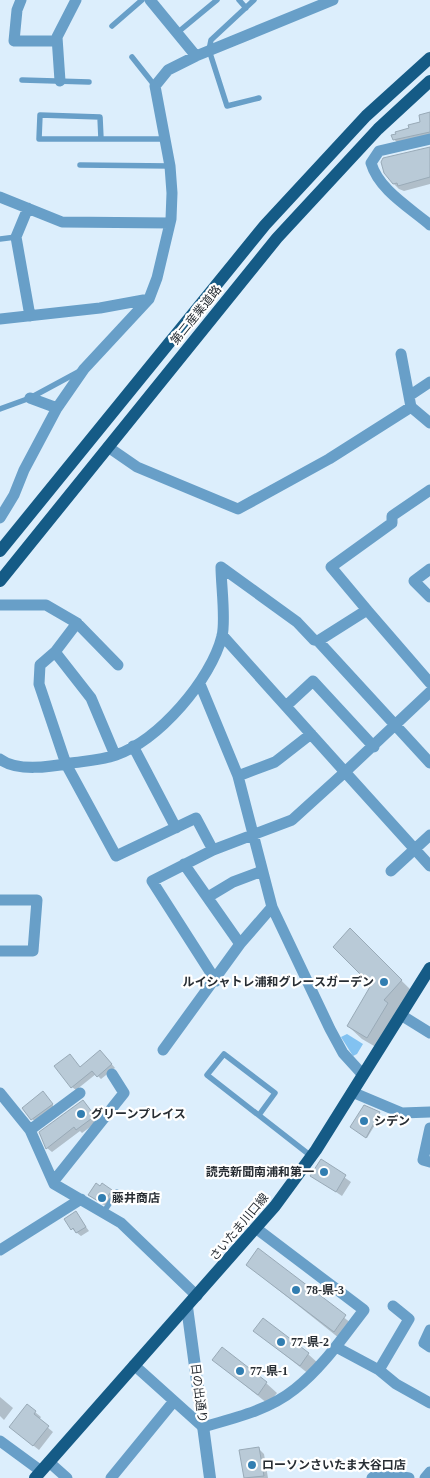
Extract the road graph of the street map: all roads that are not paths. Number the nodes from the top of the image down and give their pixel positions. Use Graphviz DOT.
graph roads {
  1 [pos="21,0"];
  2 [pos="76,0"];
  3 [pos="142,0"];
  4 [pos="217,0"];
  5 [pos="239,0"];
  6 [pos="254,0"];
  7 [pos="333,0"];
  8 [pos="154,1"];
  9 [pos="246,8"];
  10 [pos="112,26"];
  11 [pos="177,33"];
  12 [pos="57,41"];
  13 [pos="209,50"];
  14 [pos="196,56"];
  15 [pos="132,57"];
  16 [pos="430,58"];
  17 [pos="22,80"];
  18 [pos="60,81"];
  19 [pos="430,81"];
  20 [pos="89,82"];
  21 [pos="155,86"];
  22 [pos="259,98"];
  23 [pos="101,139"];
  24 [pos="165,139"];
  25 [pos="430,139"];
  26 [pos="80,165"];
  27 [pos="170,166"];
  28 [pos="0,197"];
  29 [pos="28,208"];
  30 [pos="170,223"];
  31 [pos="430,225"];
  32 [pos="16,237"];
  33 [pos="0,239"];
  34 [pos="149,298"];
  35 [pos="30,316"];
  36 [pos="0,319"];
  37 [pos="401,354"];
  38 [pos="84,369"];
  39 [pos="430,382"];
  40 [pos="30,398"];
  41 [pos="410,402"];
  42 [pos="57,408"];
  43 [pos="0,409"];
  44 [pos="430,423"];
  45 [pos="108,447"];
  46 [pos="430,490"];
  47 [pos="0,518"];
  48 [pos="0,551"];
  49 [pos="430,569"];
  50 [pos="0,581"];
  51 [pos="430,597"];
  52 [pos="0,605"];
  53 [pos="367,610"];
  54 [pos="76,623"];
  55 [pos="222,635"];
  56 [pos="318,641"];
  57 [pos="55,652"];
  58 [pos="118,665"];
  59 [pos="430,683"];
  60 [pos="200,684"];
  61 [pos="430,692"];
  62 [pos="286,706"];
  63 [pos="396,726"];
  64 [pos="311,734"];
  65 [pos="133,746"];
  66 [pos="374,747"];
  67 [pos="116,755"];
  68 [pos="0,759"];
  69 [pos="430,763"];
  70 [pos="66,764"];
  71 [pos="345,772"];
  72 [pos="238,776"];
  73 [pos="176,828"];
  74 [pos="253,835"];
  75 [pos="430,835"];
  76 [pos="414,848"];
  77 [pos="213,850"];
  78 [pos="184,864"];
  79 [pos="430,866"];
  80 [pos="262,870"];
  81 [pos="391,871"];
  82 [pos="208,897"];
  83 [pos="0,900"];
  84 [pos="272,907"];
  85 [pos="240,944"];
  86 [pos="0,951"];
  87 [pos="430,968"];
  88 [pos="216,980"];
  89 [pos="401,1015"];
  90 [pos="430,1033"];
  91 [pos="164,1050"];
  92 [pos="112,1074"];
  93 [pos="363,1075"];
  94 [pos="80,1092"];
  95 [pos="352,1092"];
  96 [pos="0,1093"];
  97 [pos="430,1112"];
  98 [pos="259,1115"];
  99 [pos="430,1128"];
  100 [pos="30,1130"];
  101 [pos="311,1156"];
  102 [pos="430,1162"];
  103 [pos="53,1182"];
  104 [pos="117,1192"];
  105 [pos="81,1199"];
  106 [pos="104,1213"];
  107 [pos="258,1229"];
  108 [pos="0,1250"];
  109 [pos="197,1296"];
  110 [pos="394,1306"];
  111 [pos="186,1307"];
  112 [pos="430,1330"];
  113 [pos="336,1347"];
  114 [pos="430,1347"];
  115 [pos="134,1365"];
  116 [pos="379,1370"];
  117 [pos="429,1400"];
  118 [pos="174,1401"];
  119 [pos="203,1428"];
  120 [pos="0,1441"];
  121 [pos="41,1470"];
  122 [pos="430,1472"];
  123 [pos="67,1478"];
  124 [pos="111,1478"];
  125 [pos="210,1478"];
  126 [pos="372,1478"];
  127 [pos="409,1478"];
  128 [pos="425,1478"];
  1 -- 12 [label="street"];
  2 -- 12 [label="street"];
  3 -- 10 [label="lane"];
  4 -- 11 [label="lane"];
  5 -- 9 [label="lane"];
  6 -- 9 [label="lane"];
  7 -- 13 [label="street"];
  8 -- 11 [label="street"];
  9 -- 13 [label="lane"];
  11 -- 14 [label="street"];
  12 -- 18 [label="street"];
  13 -- 14 [label="street"];
  13 -- 22 [label="lane"];
  14 -- 21 [label="street"];
  15 -- 21 [label="lane"];
  16 -- 48 [label="main road, 第二産業道路"];
  17 -- 18 [label="lane"];
  18 -- 20 [label="lane"];
  19 -- 45 [label="main road, 第二産業道路"];
  21 -- 24 [label="street"];
  23 -- 23 [label="lane"];
  23 -- 24 [label="lane"];
  24 -- 27 [label="street"];
  25 -- 31 [label="street"];
  26 -- 27 [label="lane"];
  27 -- 30 [label="street"];
  28 -- 29 [label="street"];
  29 -- 30 [label="street"];
  29 -- 32 [label="street"];
  30 -- 34 [label="street"];
  32 -- 33 [label="lane"];
  32 -- 35 [label="street"];
  34 -- 35 [label="street"];
  34 -- 38 [label="street"];
  35 -- 36 [label="street"];
  37 -- 41 [label="street"];
  38 -- 40 [label="lane"];
  38 -- 42 [label="street"];
  39 -- 41 [label="street"];
  40 -- 42 [label="street"];
  40 -- 43 [label="lane"];
  41 -- 44 [label="street"];
  41 -- 45 [label="street"];
  42 -- 47 [label="street"];
  45 -- 50 [label="main road, 第二産業道路"];
  46 -- 53 [label="street"];
  49 -- 51 [label="street"];
  52 -- 54 [label="street"];
  53 -- 56 [label="street"];
  53 -- 59 [label="street"];
  54 -- 57 [label="street"];
  54 -- 58 [label="street"];
  55 -- 56 [label="street"];
  55 -- 60 [label="street"];
  55 -- 62 [label="street"];
  56 -- 63 [label="street"];
  57 -- 67 [label="street"];
  57 -- 70 [label="street"];
  60 -- 65 [label="street"];
  60 -- 72 [label="street"];
  61 -- 63 [label="street"];
  62 -- 64 [label="street"];
  62 -- 66 [label="street"];
  63 -- 66 [label="street"];
  63 -- 69 [label="street"];
  64 -- 71 [label="street"];
  64 -- 72 [label="street"];
  65 -- 67 [label="street"];
  65 -- 73 [label="street"];
  66 -- 71 [label="street"];
  67 -- 70 [label="street"];
  68 -- 70 [label="street"];
  70 -- 73 [label="street"];
  71 -- 74 [label="street"];
  71 -- 76 [label="street"];
  72 -- 74 [label="street"];
  73 -- 77 [label="street"];
  74 -- 77 [label="street"];
  74 -- 80 [label="street"];
  75 -- 76 [label="street"];
  76 -- 79 [label="street"];
  76 -- 81 [label="street"];
  77 -- 78 [label="street"];
  78 -- 82 [label="street"];
  78 -- 88 [label="street"];
  80 -- 82 [label="street"];
  80 -- 84 [label="street"];
  82 -- 85 [label="street"];
  83 -- 86 [label="street"];
  84 -- 85 [label="street"];
  84 -- 93 [label="street"];
  85 -- 88 [label="street"];
  87 -- 89 [label="main road, さいたま川口線"];
  88 -- 91 [label="street"];
  89 -- 90 [label="street"];
  89 -- 93 [label="main road, さいたま川口線"];
  92 -- 103 [label="street"];
  93 -- 95 [label="main road, さいたま川口線"];
  94 -- 100 [label="street"];
  95 -- 97 [label="street"];
  95 -- 101 [label="main road, さいたま川口線"];
  96 -- 100 [label="street"];
  98 -- 98 [label="lane"];
  98 -- 101 [label="lane"];
  99 -- 102 [label="street"];
  100 -- 103 [label="street"];
  101 -- 107 [label="main road, さいたま川口線"];
  103 -- 105 [label="street"];
  104 -- 106 [label="lane"];
  105 -- 106 [label="street"];
  105 -- 108 [label="street"];
  106 -- 109 [label="street"];
  107 -- 109 [label="main road, さいたま川口線"];
  107 -- 113 [label="street"];
  109 -- 111 [label="main road, さいたま川口線"];
  110 -- 116 [label="street"];
  111 -- 115 [label="main road, さいたま川口線"];
  111 -- 119 [label="street, 日の出通り"];
  112 -- 114 [label="street"];
  113 -- 116 [label="street"];
  113 -- 119 [label="street"];
  115 -- 118 [label="street"];
  115 -- 121 [label="main road, さいたま川口線"];
  116 -- 117 [label="street"];
  118 -- 119 [label="street"];
  118 -- 124 [label="street"];
  119 -- 125 [label="street, 日の出通り"];
  120 -- 121 [label="street"];
  121 -- 123 [label="street"];
  122 -- 128 [label="street"];
  126 -- 127 [label="street"];
}
